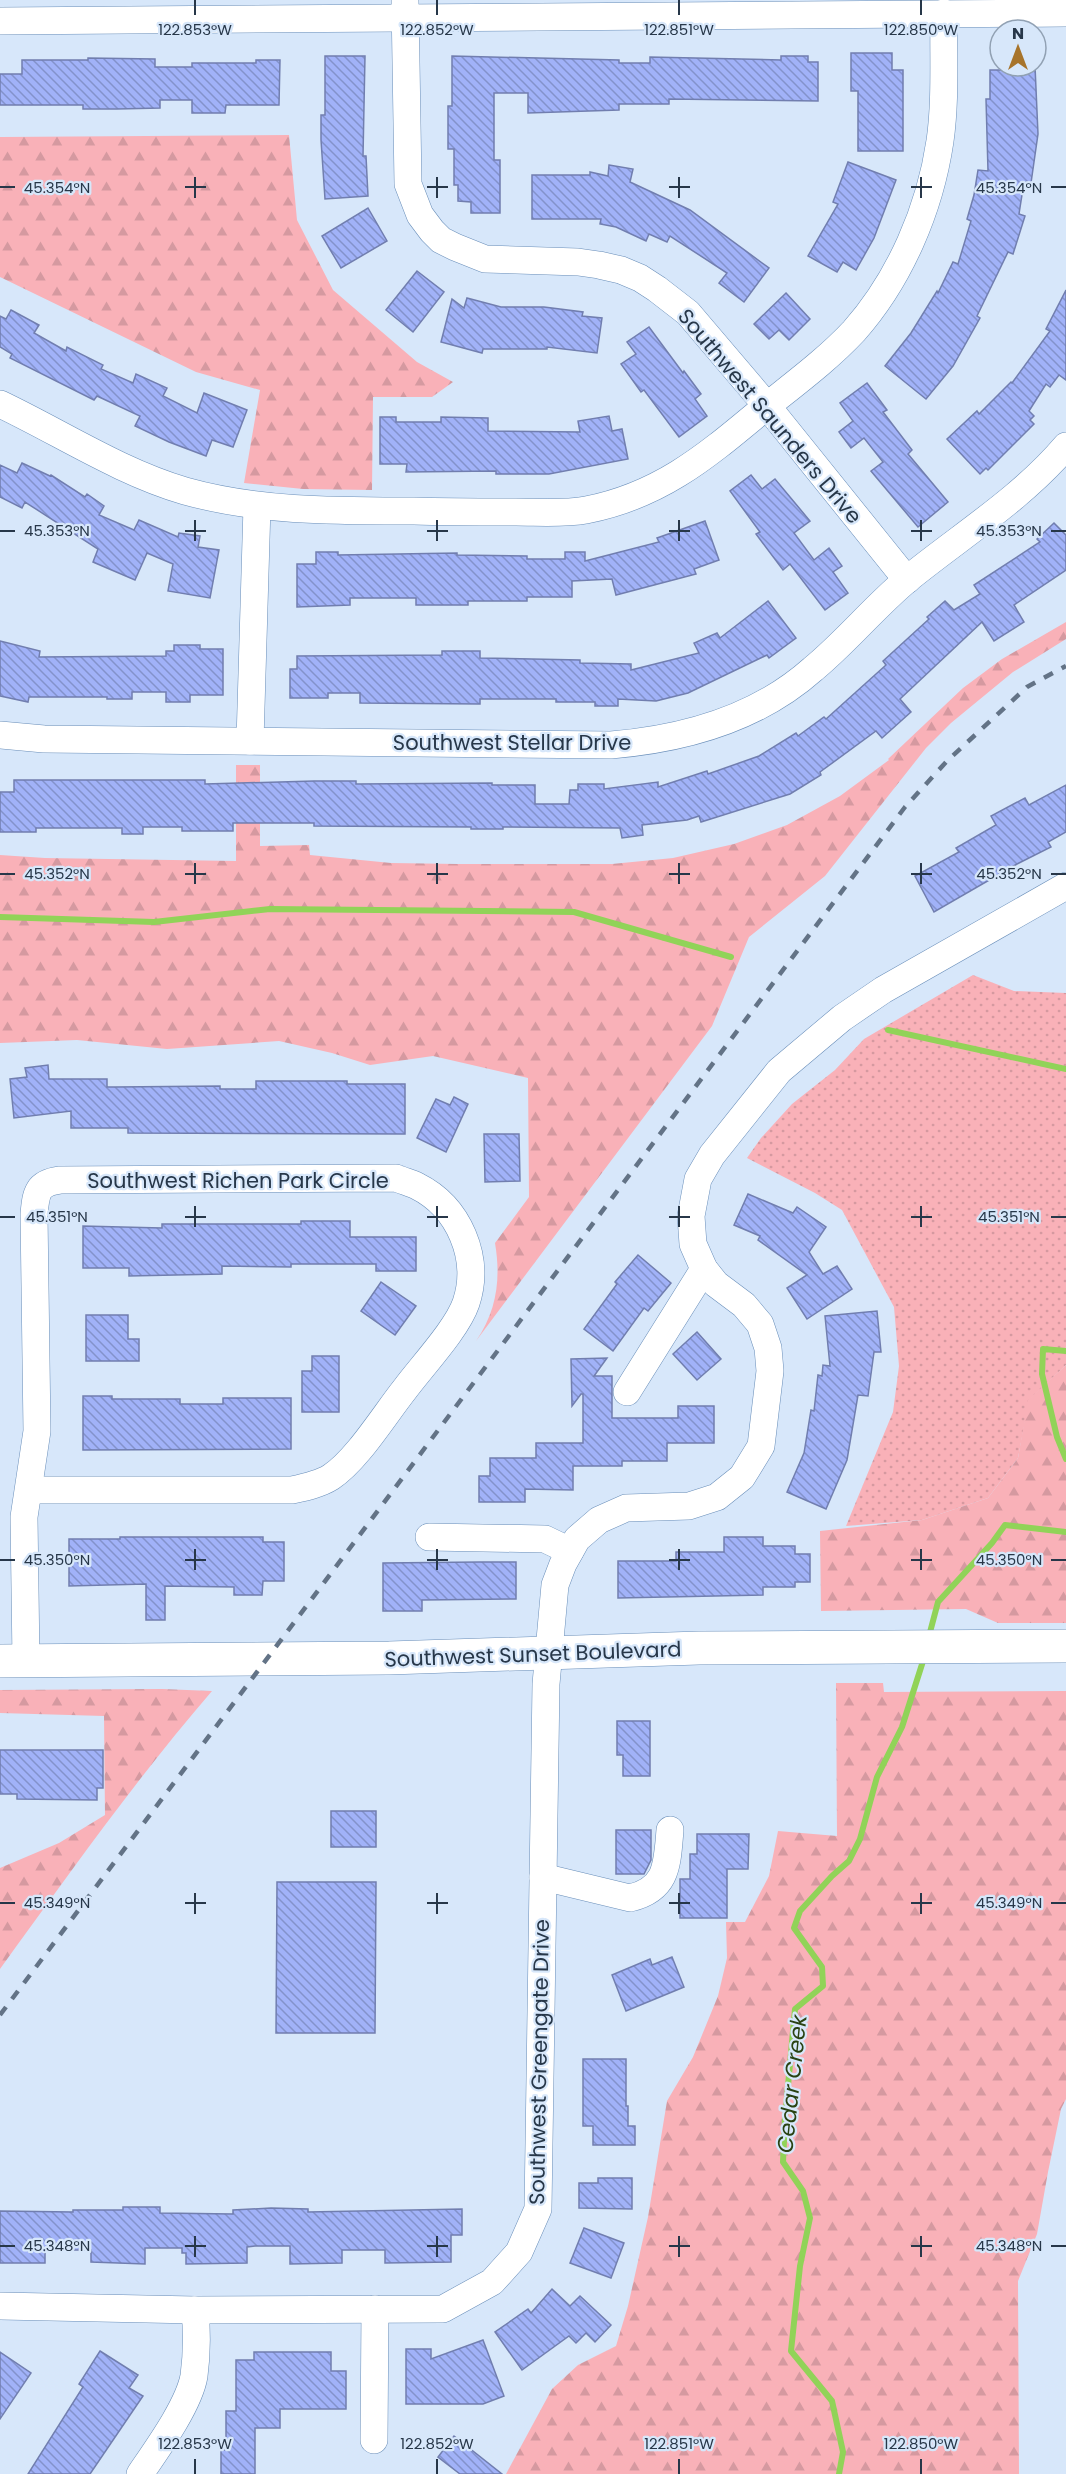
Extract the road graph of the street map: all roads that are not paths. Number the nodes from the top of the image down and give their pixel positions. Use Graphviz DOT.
graph roads {
  1 [pos="1013,7"];
  2 [pos="405,9"];
  3 [pos="944,13"];
  4 [pos="1066,13"];
  5 [pos="0,21"];
  6 [pos="0,404"];
  7 [pos="767,406"];
  8 [pos="1066,446"];
  9 [pos="257,507"];
  10 [pos="907,580"];
  11 [pos="0,735"];
  12 [pos="250,741"];
  13 [pos="1066,886"];
  14 [pos="704,1269"];
  15 [pos="627,1392"];
  16 [pos="28,1490"];
  17 [pos="429,1537"];
  18 [pos="570,1551"];
  19 [pos="1066,1646"];
  20 [pos="549,1653"];
  21 [pos="13,1661"];
  22 [pos="670,1830"];
  23 [pos="543,1877"];
  24 [pos="0,2306"];
  25 [pos="375,2309"];
  26 [pos="195,2310"];
  27 [pos="374,2440"];
  28 [pos="140,2474"];
  1 -- 3 [label="street"];
  1 -- 4 [label="street"];
  2 -- 3 [label="street"];
  2 -- 5 [label="street"];
  2 -- 7 [label="street, Southwest Saunders Drive"];
  3 -- 7 [label="street"];
  6 -- 9 [label="street"];
  7 -- 9 [label="street"];
  7 -- 10 [label="street, Southwest Saunders Drive"];
  8 -- 10 [label="street, Southwest Stellar Drive"];
  9 -- 12 [label="street"];
  10 -- 12 [label="street, Southwest Stellar Drive"];
  11 -- 12 [label="street, Southwest Stellar Drive"];
  13 -- 14 [label="street"];
  14 -- 15 [label="street"];
  14 -- 18 [label="street, Southwest Greengate Drive"];
  16 -- 16 [label="street, Southwest Richen Park Circle"];
  16 -- 21 [label="street"];
  17 -- 18 [label="street"];
  18 -- 20 [label="street, Southwest Greengate Drive"];
  19 -- 20 [label="main road, Southwest Sunset Boulevard"];
  20 -- 21 [label="main road, Southwest Sunset Boulevard"];
  20 -- 23 [label="street, Southwest Greengate Drive"];
  22 -- 23 [label="street"];
  23 -- 25 [label="street, Southwest Greengate Drive"];
  24 -- 26 [label="street, Southwest Greengate Drive"];
  25 -- 26 [label="street, Southwest Greengate Drive"];
  25 -- 27 [label="street"];
  26 -- 28 [label="street"];
}
